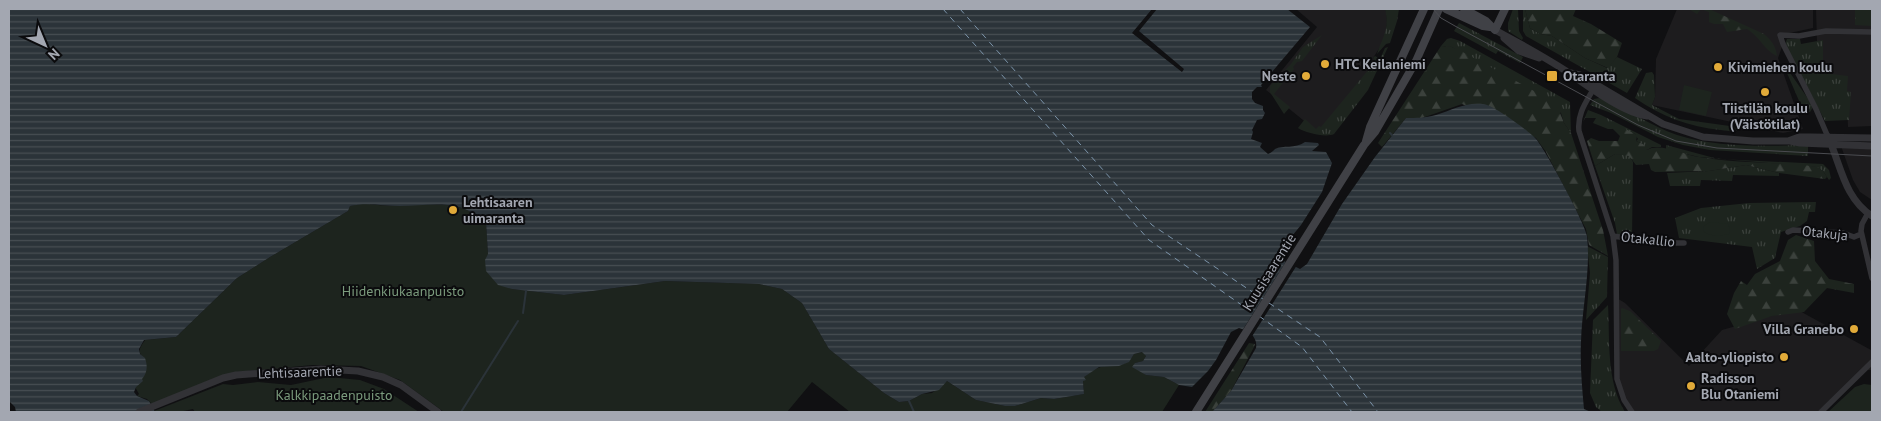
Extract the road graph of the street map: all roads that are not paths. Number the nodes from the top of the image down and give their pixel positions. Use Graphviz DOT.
graph roads {
  1 [pos="1424,9"];
  2 [pos="1439,9"];
  3 [pos="1446,9"];
  4 [pos="1464,9"];
  5 [pos="1505,9"];
  6 [pos="1493,28"];
  7 [pos="1872,32"];
  8 [pos="1595,87"];
  9 [pos="1828,137"];
  10 [pos="1872,138"];
  11 [pos="1788,141"];
  12 [pos="1364,145"];
  13 [pos="1832,145"];
  14 [pos="1872,146"];
  15 [pos="1870,215"];
  16 [pos="1788,232"];
  17 [pos="1861,234"];
  18 [pos="1613,236"];
  19 [pos="1684,242"];
  20 [pos="1872,278"];
  21 [pos="1872,362"];
  22 [pos="139,412"];
  23 [pos="438,412"];
  24 [pos="1196,412"];
  25 [pos="1632,412"];
  26 [pos="1822,412"];
  1 -- 12 [label="main road, Kuusisaarentie"];
  2 -- 12 [label="main road, Kuusisaarentie"];
  3 -- 6 [label="main road"];
  4 -- 6 [label="main road"];
  5 -- 6 [label="main road"];
  6 -- 8 [label="street"];
  7 -- 9 [label="street"];
  8 -- 11 [label="street"];
  8 -- 18 [label="street"];
  9 -- 10 [label="street"];
  9 -- 11 [label="street"];
  9 -- 13 [label="street"];
  11 -- 13 [label="street"];
  12 -- 24 [label="main road, Kuusisaarentie"];
  13 -- 14 [label="street"];
  13 -- 15 [label="street"];
  15 -- 17 [label="street"];
  16 -- 17 [label="street, Otakuja"];
  17 -- 20 [label="street"];
  18 -- 19 [label="street, Otakallio"];
  18 -- 25 [label="street"];
  21 -- 26 [label="street"];
  22 -- 23 [label="street, Lehtisaarentie"];
}
